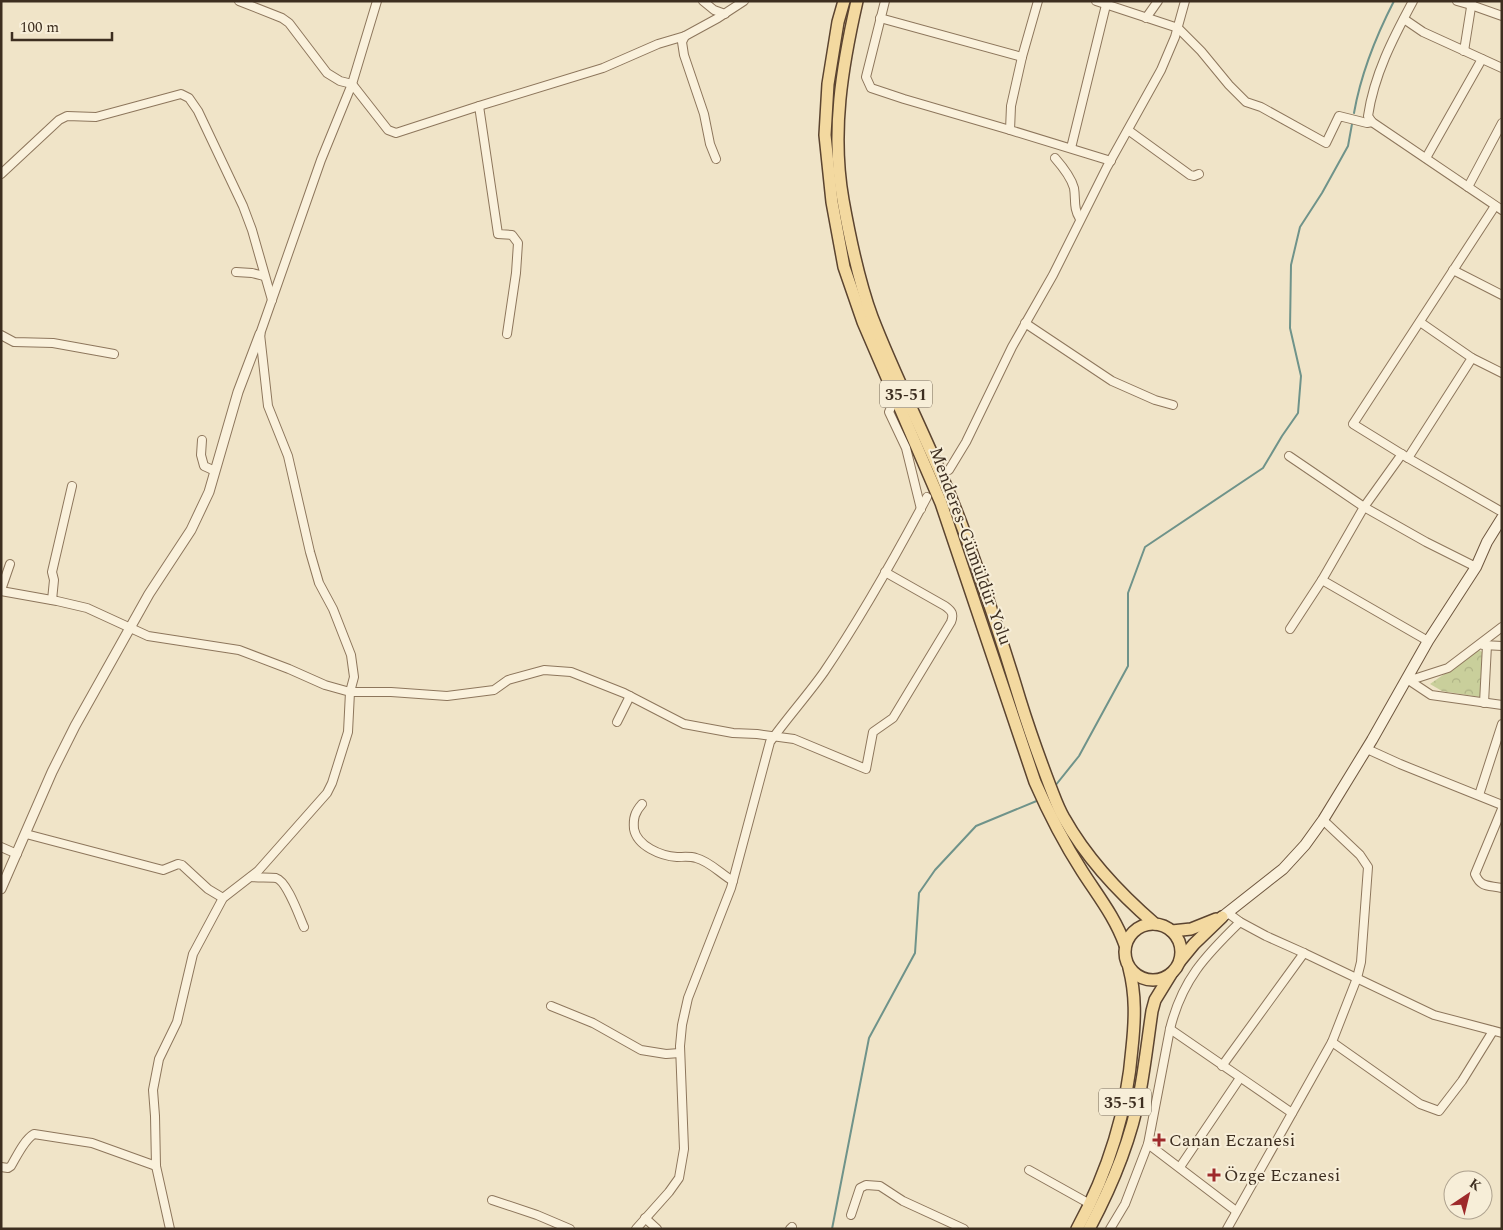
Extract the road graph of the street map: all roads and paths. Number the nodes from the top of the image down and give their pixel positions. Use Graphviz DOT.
graph roads {
  1 [pos="239,1"];
  2 [pos="377,1"];
  3 [pos="703,1"];
  4 [pos="744,1"];
  5 [pos="844,1"];
  6 [pos="857,1"];
  7 [pos="885,1"];
  8 [pos="1038,1"];
  9 [pos="1096,1"];
  10 [pos="1158,1"];
  11 [pos="1185,1"];
  12 [pos="1412,1"];
  13 [pos="1457,1"];
  14 [pos="1472,3"];
  15 [pos="1106,5"];
  16 [pos="726,14"];
  17 [pos="1502,16"];
  18 [pos="880,18"];
  19 [pos="1146,18"];
  20 [pos="1404,18"];
  21 [pos="1178,28"];
  22 [pos="685,36"];
  23 [pos="1464,51"];
  24 [pos="1022,57"];
  25 [pos="1482,59"];
  26 [pos="1502,68"];
  27 [pos="352,84"];
  28 [pos="479,106"];
  29 [pos="1372,122"];
  30 [pos="1502,123"];
  31 [pos="1010,130"];
  32 [pos="1128,130"];
  33 [pos="1071,148"];
  34 [pos="1055,158"];
  35 [pos="1426,158"];
  36 [pos="716,159"];
  37 [pos="1111,160"];
  38 [pos="1,174"];
  39 [pos="1199,174"];
  40 [pos="1468,187"];
  41 [pos="1498,208"];
  42 [pos="1080,219"];
  43 [pos="1453,270"];
  44 [pos="236,272"];
  45 [pos="264,276"];
  46 [pos="1502,295"];
  47 [pos="272,300"];
  48 [pos="1420,322"];
  49 [pos="1025,323"];
  50 [pos="260,334"];
  51 [pos="507,334"];
  52 [pos="1,335"];
  53 [pos="114,354"];
  54 [pos="1472,358"];
  55 [pos="1502,373"];
  56 [pos="895,398"];
  57 [pos="1173,405"];
  58 [pos="202,440"];
  59 [pos="1289,456"];
  60 [pos="1405,456"];
  61 [pos="949,470"];
  62 [pos="216,471"];
  63 [pos="72,486"];
  64 [pos="927,497"];
  65 [pos="1364,507"];
  66 [pos="921,508"];
  67 [pos="1502,512"];
  68 [pos="1501,522"];
  69 [pos="10,564"];
  70 [pos="1476,567"];
  71 [pos="884,572"];
  72 [pos="1322,580"];
  73 [pos="1,591"];
  74 [pos="52,600"];
  75 [pos="1502,627"];
  76 [pos="130,628"];
  77 [pos="1290,628"];
  78 [pos="1428,641"];
  79 [pos="1483,644"];
  80 [pos="1502,646"];
  81 [pos="1407,679"];
  82 [pos="350,692"];
  83 [pos="630,696"];
  84 [pos="1484,703"];
  85 [pos="1502,705"];
  86 [pos="618,722"];
  87 [pos="1502,724"];
  88 [pos="775,736"];
  89 [pos="1367,748"];
  90 [pos="1479,795"];
  91 [pos="642,804"];
  92 [pos="1502,805"];
  93 [pos="1502,810"];
  94 [pos="1323,820"];
  95 [pos="26,834"];
  96 [pos="1,847"];
  97 [pos="17,854"];
  98 [pos="251,877"];
  99 [pos="733,881"];
  100 [pos="1502,888"];
  101 [pos="1,889"];
  102 [pos="223,898"];
  103 [pos="1225,915"];
  104 [pos="1240,922"];
  105 [pos="1155,924"];
  106 [pos="304,927"];
  107 [pos="1172,931"];
  108 [pos="1125,945"];
  109 [pos="1304,952"];
  110 [pos="1179,962"];
  111 [pos="1129,968"];
  112 [pos="1171,974"];
  113 [pos="1357,978"];
  114 [pos="551,1006"];
  115 [pos="1170,1029"];
  116 [pos="1493,1031"];
  117 [pos="1502,1033"];
  118 [pos="1332,1042"];
  119 [pos="680,1053"];
  120 [pos="1222,1066"];
  121 [pos="1240,1078"];
  122 [pos="1292,1113"];
  123 [pos="1148,1144"];
  124 [pos="156,1166"];
  125 [pos="1,1167"];
  126 [pos="1180,1167"];
  127 [pos="1029,1170"];
  128 [pos="492,1200"];
  129 [pos="1090,1204"];
  130 [pos="1236,1210"];
  131 [pos="851,1215"];
  132 [pos="645,1218"];
  133 [pos="170,1229"];
  134 [pos="570,1229"];
  135 [pos="636,1229"];
  136 [pos="658,1229"];
  137 [pos="964,1229"];
  138 [pos="1076,1229"];
  139 [pos="1089,1229"];
  140 [pos="1110,1229"];
  141 [pos="1227,1229"];
  1 -- 27 [label="street"];
  2 -- 27 [label="street"];
  3 -- 16 [label="street"];
  4 -- 16 [label="street"];
  5 -- 56 [label="main road, Menderes-Gümüldür Yolu / 35-51"];
  6 -- 105 [label="main road, Menderes-Gümüldür Yolu / 35-51"];
  7 -- 18 [label="street"];
  8 -- 24 [label="street"];
  9 -- 15 [label="street"];
  10 -- 19 [label="street"];
  11 -- 21 [label="street"];
  12 -- 20 [label="street"];
  13 -- 14 [label="street"];
  14 -- 17 [label="street"];
  14 -- 23 [label="street"];
  15 -- 19 [label="street"];
  15 -- 33 [label="street"];
  16 -- 22 [label="street"];
  18 -- 24 [label="street"];
  18 -- 31 [label="street"];
  19 -- 21 [label="street"];
  20 -- 23 [label="street"];
  20 -- 29 [label="street"];
  21 -- 29 [label="street"];
  21 -- 32 [label="street"];
  22 -- 28 [label="street"];
  22 -- 36 [label="street"];
  23 -- 25 [label="street"];
  24 -- 31 [label="street"];
  25 -- 26 [label="street"];
  25 -- 35 [label="street"];
  27 -- 28 [label="street"];
  27 -- 47 [label="street"];
  28 -- 51 [label="street"];
  29 -- 35 [label="street"];
  30 -- 40 [label="street"];
  31 -- 33 [label="street"];
  32 -- 37 [label="street"];
  32 -- 39 [label="street"];
  33 -- 37 [label="street"];
  34 -- 42 [label="street"];
  35 -- 40 [label="street"];
  37 -- 42 [label="street"];
  38 -- 45 [label="street"];
  40 -- 41 [label="street"];
  41 -- 43 [label="street"];
  42 -- 49 [label="street"];
  43 -- 46 [label="street"];
  43 -- 48 [label="street"];
  44 -- 45 [label="street"];
  45 -- 47 [label="street"];
  47 -- 50 [label="street"];
  48 -- 54 [label="street"];
  48 -- 60 [label="street"];
  49 -- 57 [label="street"];
  49 -- 61 [label="street"];
  50 -- 62 [label="street"];
  50 -- 82 [label="street"];
  52 -- 53 [label="street"];
  54 -- 55 [label="street"];
  54 -- 60 [label="street"];
  56 -- 66 [label="street"];
  56 -- 108 [label="main road, Menderes-Gümüldür Yolu / 35-51"];
  58 -- 62 [label="street"];
  59 -- 65 [label="street"];
  60 -- 65 [label="street"];
  60 -- 67 [label="street"];
  62 -- 76 [label="street"];
  63 -- 74 [label="street"];
  64 -- 66 [label="street"];
  65 -- 70 [label="street"];
  65 -- 72 [label="street"];
  66 -- 71 [label="street"];
  68 -- 70 [label="main road"];
  69 -- 73 [label="street"];
  70 -- 78 [label="main road"];
  71 -- 88 [label="street"];
  71 -- 88 [label="street"];
  72 -- 77 [label="street"];
  72 -- 78 [label="street"];
  73 -- 74 [label="street"];
  74 -- 76 [label="street"];
  75 -- 79 [label="street"];
  76 -- 82 [label="street"];
  76 -- 95 [label="street"];
  78 -- 81 [label="main road"];
  79 -- 80 [label="street"];
  79 -- 81 [label="street"];
  79 -- 84 [label="street"];
  81 -- 84 [label="street"];
  81 -- 89 [label="main road"];
  82 -- 83 [label="street"];
  82 -- 98 [label="street"];
  83 -- 86 [label="street"];
  83 -- 88 [label="street"];
  84 -- 85 [label="street"];
  87 -- 90 [label="street"];
  88 -- 99 [label="street"];
  89 -- 90 [label="street"];
  89 -- 94 [label="main road"];
  90 -- 92 [label="street"];
  91 -- 99 [label="street"];
  93 -- 100 [label="street"];
  94 -- 103 [label="main road"];
  94 -- 113 [label="street"];
  95 -- 97 [label="street"];
  95 -- 102 [label="street"];
  96 -- 97 [label="street"];
  97 -- 101 [label="street"];
  98 -- 102 [label="street"];
  98 -- 106 [label="street"];
  99 -- 119 [label="street"];
  102 -- 124 [label="street"];
  103 -- 104 [label="street"];
  103 -- 107 [label="main road"];
  103 -- 110 [label="main road"];
  104 -- 109 [label="street"];
  104 -- 115 [label="street"];
  105 -- 107 [label="main road, 35-51"];
  105 -- 108 [label="main road"];
  107 -- 110 [label="main road"];
  108 -- 111 [label="main road, 35-51"];
  109 -- 113 [label="street"];
  109 -- 120 [label="street"];
  110 -- 112 [label="main road, 35-51"];
  111 -- 112 [label="main road"];
  111 -- 129 [label="main road, 35-51"];
  112 -- 139 [label="main road, 35-51"];
  113 -- 116 [label="street"];
  113 -- 118 [label="street"];
  114 -- 119 [label="street"];
  115 -- 120 [label="street"];
  115 -- 123 [label="street"];
  116 -- 117 [label="street"];
  116 -- 118 [label="street"];
  118 -- 122 [label="street"];
  119 -- 132 [label="street"];
  120 -- 121 [label="street"];
  121 -- 122 [label="street"];
  121 -- 126 [label="street"];
  122 -- 130 [label="street"];
  123 -- 126 [label="street"];
  123 -- 140 [label="street"];
  124 -- 125 [label="street"];
  124 -- 133 [label="street"];
  126 -- 130 [label="street"];
  127 -- 129 [label="street"];
  128 -- 134 [label="street"];
  129 -- 138 [label="main road, 35-51"];
  130 -- 141 [label="street"];
  131 -- 137 [label="street"];
  132 -- 135 [label="street"];
  132 -- 136 [label="street"];
}
